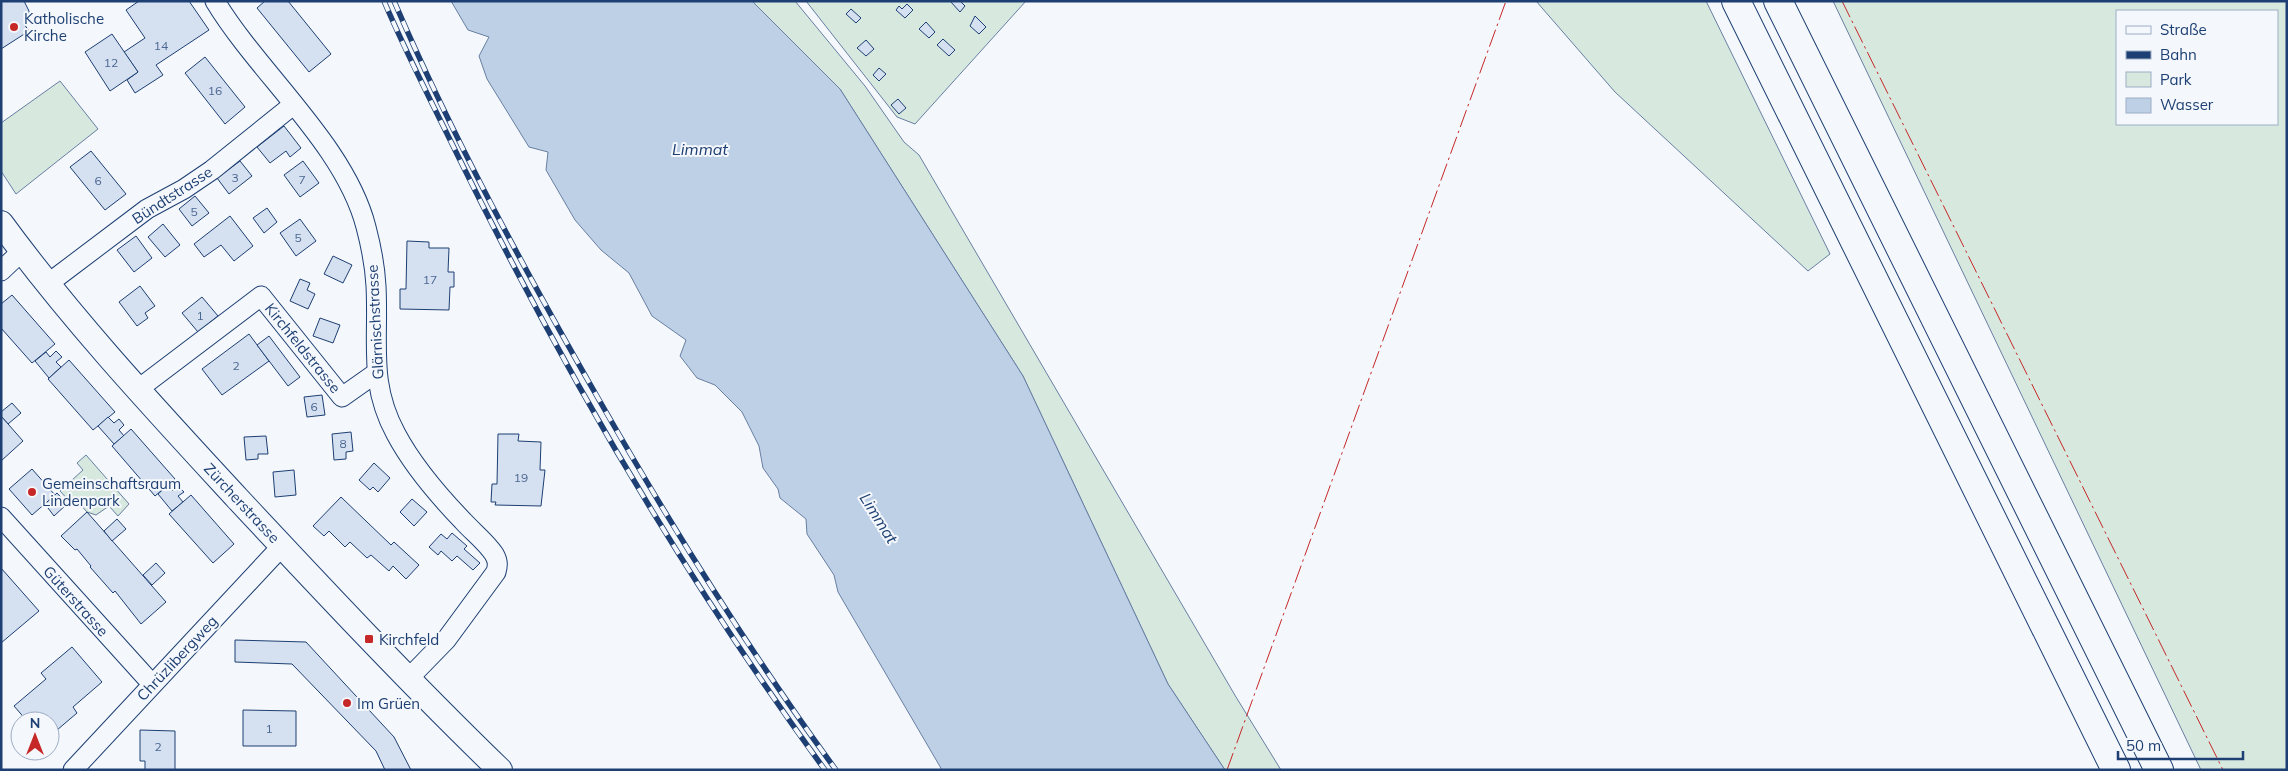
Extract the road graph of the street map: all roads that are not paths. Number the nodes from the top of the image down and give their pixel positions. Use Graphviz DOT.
graph roads {
  1 [pos="215,1"];
  2 [pos="1736,1"];
  3 [pos="1778,1"];
  4 [pos="293,105"];
  5 [pos="1,222"];
  6 [pos="22,252"];
  7 [pos="1,271"];
  8 [pos="50,283"];
  9 [pos="376,373"];
  10 [pos="137,390"];
  11 [pos="1,516"];
  12 [pos="282,546"];
  13 [pos="408,679"];
  14 [pos="152,684"];
  15 [pos="73,770"];
  16 [pos="500,770"];
  17 [pos="2116,770"];
  18 [pos="2159,770"];
  1 -- 4 [label="street, Glärnischstrasse"];
  2 -- 17 [label="highway"];
  3 -- 18 [label="highway"];
  4 -- 8 [label="street, Bündtstrasse"];
  4 -- 9 [label="street, Glärnischstrasse"];
  5 -- 6 [label="main road, Zürcherstrasse"];
  6 -- 7 [label="street"];
  6 -- 8 [label="main road, Zürcherstrasse"];
  8 -- 10 [label="main road, Zürcherstrasse"];
  9 -- 10 [label="street, Kirchfeldstrasse"];
  9 -- 13 [label="street, Glärnischstrasse"];
  10 -- 12 [label="main road, Zürcherstrasse"];
  11 -- 14 [label="street, Güterstrasse"];
  12 -- 13 [label="main road, Zürcherstrasse"];
  12 -- 14 [label="street, Chrüzlibergweg"];
  13 -- 16 [label="main road, Zürcherstrasse"];
  14 -- 15 [label="street, Chrüzlibergweg"];
}
